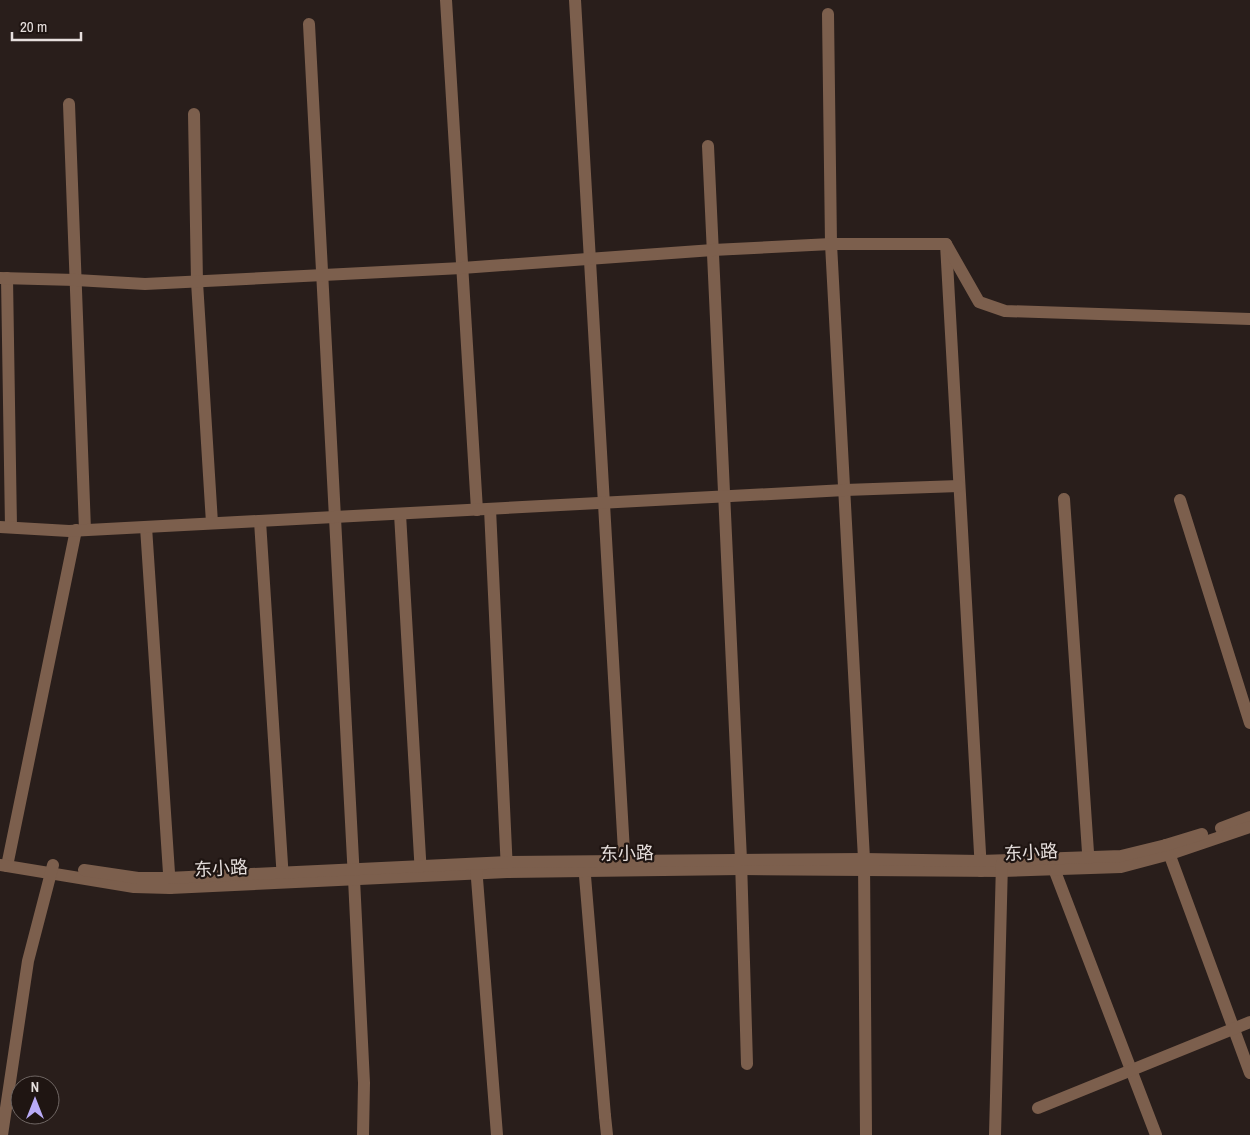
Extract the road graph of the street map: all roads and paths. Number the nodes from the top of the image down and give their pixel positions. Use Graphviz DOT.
graph roads {
  1 [pos="446,0"];
  2 [pos="575,0"];
  3 [pos="828,14"];
  4 [pos="308,24"];
  5 [pos="68,104"];
  6 [pos="194,114"];
  7 [pos="708,146"];
  8 [pos="831,244"];
  9 [pos="946,244"];
  10 [pos="713,250"];
  11 [pos="590,259"];
  12 [pos="462,268"];
  13 [pos="322,275"];
  14 [pos="3,278"];
  15 [pos="76,280"];
  16 [pos="197,282"];
  17 [pos="1250,319"];
  18 [pos="959,486"];
  19 [pos="845,490"];
  20 [pos="724,497"];
  21 [pos="1064,498"];
  22 [pos="1180,500"];
  23 [pos="604,503"];
  24 [pos="490,509"];
  25 [pos="476,510"];
  26 [pos="400,514"];
  27 [pos="334,517"];
  28 [pos="260,521"];
  29 [pos="212,523"];
  30 [pos="6,527"];
  31 [pos="146,527"];
  32 [pos="80,530"];
  33 [pos="1250,723"];
  34 [pos="1250,818"];
  35 [pos="1250,827"];
  36 [pos="1168,850"];
  37 [pos="4,861"];
  38 [pos="1089,862"];
  39 [pos="741,864"];
  40 [pos="1052,864"];
  41 [pos="864,865"];
  42 [pos="624,866"];
  43 [pos="980,866"];
  44 [pos="1002,866"];
  45 [pos="508,867"];
  46 [pos="584,867"];
  47 [pos="52,868"];
  48 [pos="476,868"];
  49 [pos="420,871"];
  50 [pos="353,874"];
  51 [pos="283,878"];
  52 [pos="169,883"];
  53 [pos="1250,1022"];
  54 [pos="1232,1029"];
  55 [pos="747,1064"];
  56 [pos="1130,1070"];
  57 [pos="1250,1074"];
  58 [pos="1038,1108"];
  59 [pos="2,1135"];
  60 [pos="363,1135"];
  61 [pos="497,1135"];
  62 [pos="607,1135"];
  63 [pos="866,1135"];
  64 [pos="995,1135"];
  65 [pos="1156,1135"];
  1 -- 12 [label="street"];
  2 -- 11 [label="street"];
  3 -- 8 [label="street"];
  4 -- 13 [label="street"];
  5 -- 15 [label="street"];
  6 -- 16 [label="street"];
  7 -- 10 [label="street"];
  8 -- 9 [label="street"];
  8 -- 10 [label="street"];
  8 -- 19 [label="street"];
  9 -- 17 [label="street"];
  9 -- 18 [label="street"];
  10 -- 11 [label="street"];
  10 -- 20 [label="street"];
  11 -- 12 [label="street"];
  11 -- 23 [label="street"];
  12 -- 13 [label="street"];
  12 -- 25 [label="street"];
  13 -- 16 [label="street"];
  13 -- 27 [label="street"];
  14 -- 15 [label="street"];
  14 -- 30 [label="street"];
  15 -- 16 [label="street"];
  15 -- 32 [label="street"];
  16 -- 29 [label="street"];
  18 -- 19 [label="street"];
  18 -- 43 [label="street"];
  19 -- 20 [label="street"];
  19 -- 41 [label="street"];
  20 -- 23 [label="street"];
  20 -- 39 [label="street"];
  21 -- 38 [label="street"];
  22 -- 33 [label="street"];
  23 -- 24 [label="street"];
  23 -- 42 [label="street"];
  24 -- 25 [label="street"];
  24 -- 45 [label="street"];
  25 -- 26 [label="street"];
  26 -- 27 [label="street"];
  26 -- 49 [label="street"];
  27 -- 28 [label="street"];
  27 -- 50 [label="street"];
  28 -- 29 [label="street"];
  28 -- 51 [label="street"];
  29 -- 31 [label="street"];
  30 -- 32 [label="street"];
  31 -- 32 [label="street"];
  31 -- 52 [label="street"];
  32 -- 37 [label="street"];
  34 -- 36 [label="street, 东小路"];
  35 -- 36 [label="street, 东小路"];
  36 -- 38 [label="street, 东小路"];
  36 -- 54 [label="street"];
  37 -- 47 [label="street, 东小路"];
  38 -- 40 [label="street, 东小路"];
  39 -- 41 [label="street, 东小路"];
  39 -- 42 [label="street, 东小路"];
  39 -- 55 [label="street"];
  40 -- 44 [label="street, 东小路"];
  40 -- 56 [label="street"];
  41 -- 43 [label="street, 东小路"];
  41 -- 63 [label="street"];
  42 -- 46 [label="street, 东小路"];
  43 -- 44 [label="street, 东小路"];
  44 -- 64 [label="street"];
  45 -- 46 [label="street, 东小路"];
  45 -- 48 [label="street, 东小路"];
  46 -- 62 [label="street"];
  47 -- 52 [label="street, 东小路"];
  47 -- 59 [label="street"];
  48 -- 49 [label="street, 东小路"];
  48 -- 61 [label="street"];
  49 -- 50 [label="street, 东小路"];
  50 -- 51 [label="street, 东小路"];
  50 -- 60 [label="street"];
  51 -- 52 [label="street, 东小路"];
  53 -- 54 [label="street"];
  54 -- 56 [label="street"];
  54 -- 57 [label="street"];
  56 -- 58 [label="street"];
  56 -- 65 [label="street"];
}
